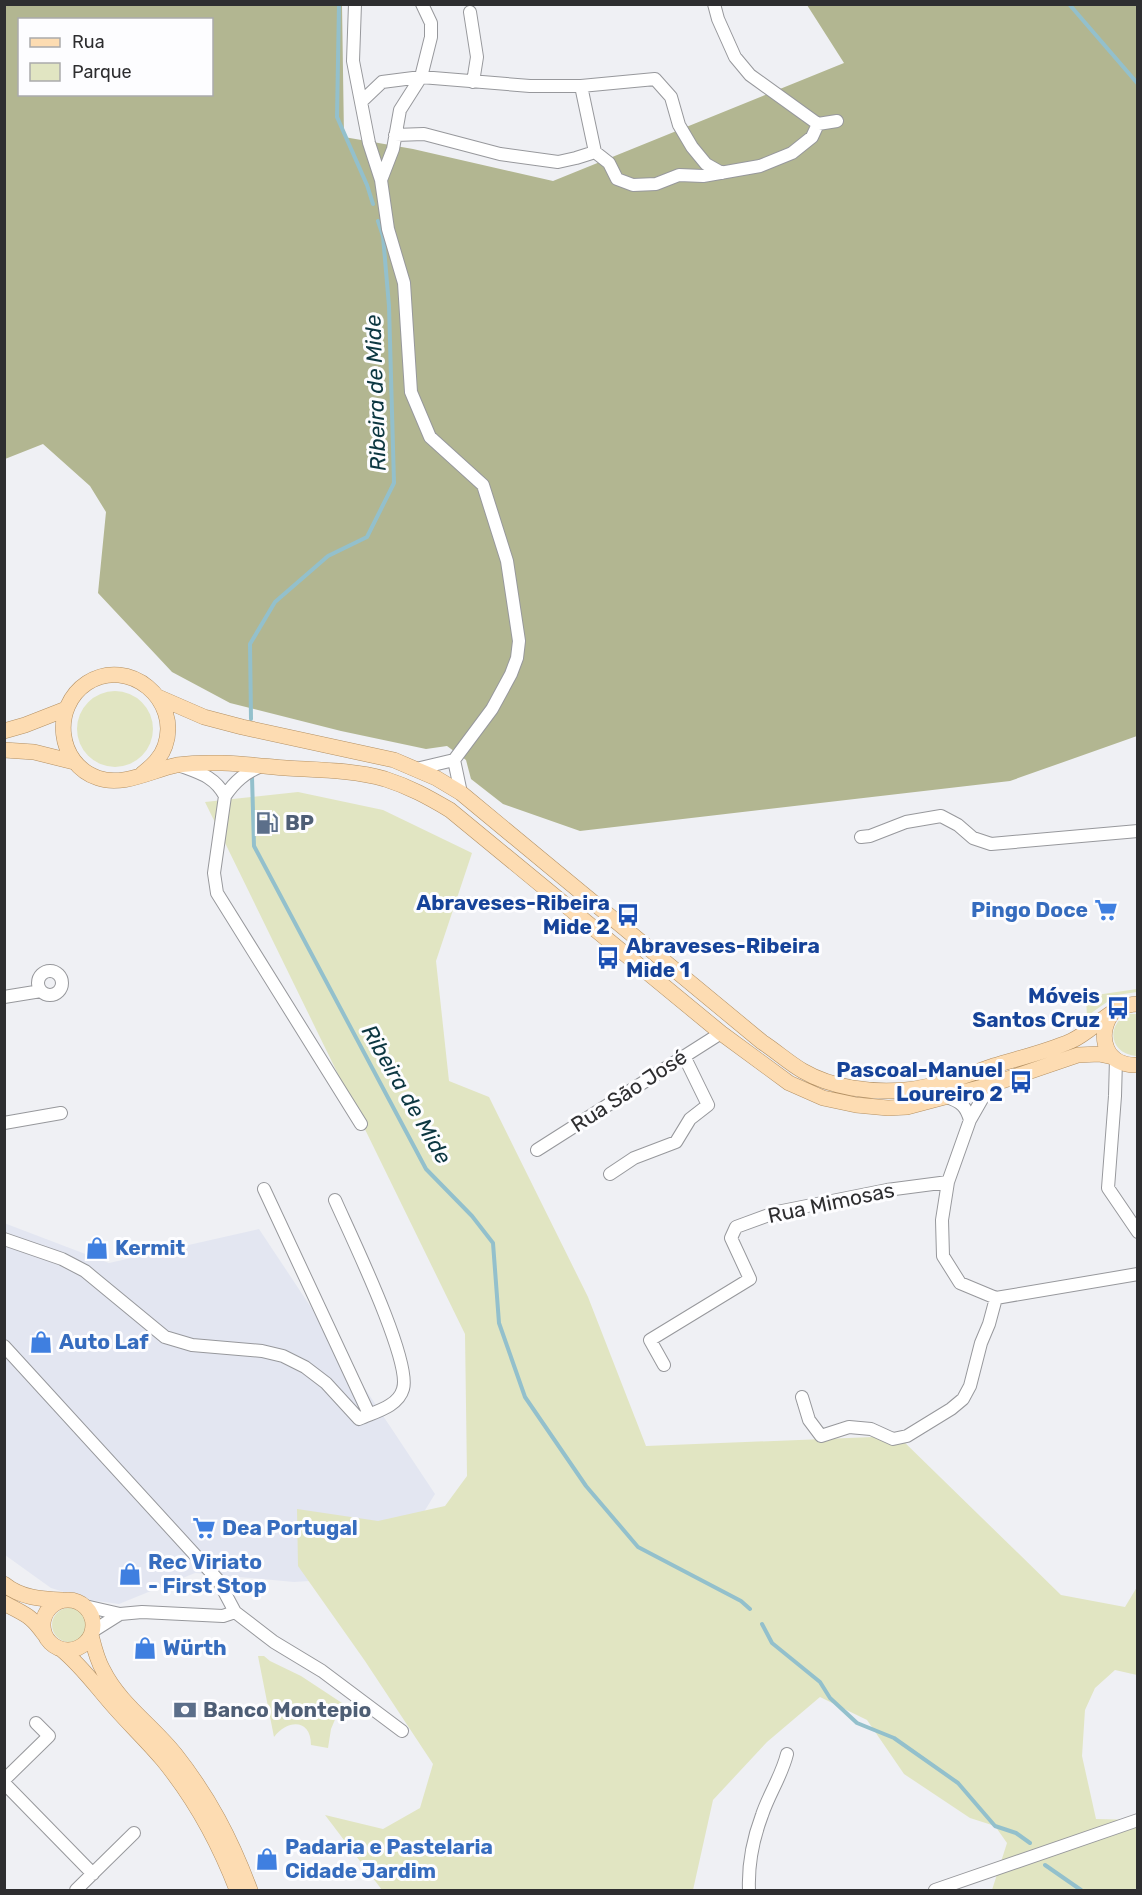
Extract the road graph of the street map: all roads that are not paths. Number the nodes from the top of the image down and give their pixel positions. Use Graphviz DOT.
graph roads {
  1 [pos="355,4"];
  2 [pos="422,4"];
  3 [pos="714,4"];
  4 [pos="470,12"];
  5 [pos="421,77"];
  6 [pos="473,82"];
  7 [pos="581,87"];
  8 [pos="361,102"];
  9 [pos="837,121"];
  10 [pos="818,124"];
  11 [pos="395,135"];
  12 [pos="595,152"];
  13 [pos="723,174"];
  14 [pos="381,180"];
  15 [pos="165,700"];
  16 [pos="66,709"];
  17 [pos="4,731"];
  18 [pos="4,750"];
  19 [pos="454,760"];
  20 [pos="74,762"];
  21 [pos="178,765"];
  22 [pos="261,766"];
  23 [pos="416,769"];
  24 [pos="142,774"];
  25 [pos="461,794"];
  26 [pos="225,796"];
  27 [pos="1137,831"];
  28 [pos="861,837"];
  29 [pos="41,991"];
  30 [pos="4,997"];
  31 [pos="1137,1004"];
  32 [pos="1111,1015"];
  33 [pos="721,1032"];
  34 [pos="684,1056"];
  35 [pos="1124,1061"];
  36 [pos="990,1085"];
  37 [pos="947,1096"];
  38 [pos="61,1113"];
  39 [pos="970,1120"];
  40 [pos="4,1123"];
  41 [pos="361,1124"];
  42 [pos="537,1150"];
  43 [pos="610,1174"];
  44 [pos="948,1182"];
  45 [pos="264,1190"];
  46 [pos="335,1200"];
  47 [pos="1137,1232"];
  48 [pos="4,1239"];
  49 [pos="1137,1274"];
  50 [pos="996,1298"];
  51 [pos="4,1347"];
  52 [pos="663,1365"];
  53 [pos="802,1397"];
  54 [pos="369,1414"];
  55 [pos="4,1584"];
  56 [pos="62,1600"];
  57 [pos="4,1603"];
  58 [pos="85,1606"];
  59 [pos="235,1612"];
  60 [pos="120,1614"];
  61 [pos="92,1633"];
  62 [pos="46,1636"];
  63 [pos="61,1649"];
  64 [pos="36,1723"];
  65 [pos="402,1731"];
  66 [pos="787,1754"];
  67 [pos="4,1782"];
  68 [pos="1137,1820"];
  69 [pos="134,1833"];
  70 [pos="93,1874"];
  71 [pos="76,1890"];
  72 [pos="237,1890"];
  73 [pos="250,1890"];
  74 [pos="749,1890"];
  75 [pos="935,1890"];
  1 -- 8 [label="street"];
  2 -- 5 [label="street"];
  3 -- 10 [label="street"];
  4 -- 6 [label="street"];
  5 -- 6 [label="street"];
  5 -- 8 [label="street"];
  5 -- 11 [label="street"];
  6 -- 7 [label="street"];
  7 -- 12 [label="street"];
  7 -- 13 [label="street"];
  8 -- 14 [label="street"];
  9 -- 10 [label="street"];
  10 -- 13 [label="street"];
  11 -- 12 [label="street"];
  11 -- 14 [label="street"];
  12 -- 13 [label="street"];
  14 -- 19 [label="street"];
  15 -- 16 [label="main road"];
  15 -- 23 [label="main road"];
  15 -- 24 [label="main road"];
  16 -- 17 [label="main road"];
  16 -- 20 [label="main road"];
  18 -- 20 [label="main road"];
  19 -- 23 [label="street"];
  19 -- 25 [label="street"];
  20 -- 24 [label="main road"];
  21 -- 22 [label="main road"];
  21 -- 24 [label="main road"];
  21 -- 26 [label="street"];
  22 -- 26 [label="street"];
  22 -- 33 [label="main road"];
  23 -- 25 [label="main road"];
  25 -- 32 [label="main road"];
  26 -- 41 [label="street"];
  27 -- 28 [label="street"];
  29 -- 30 [label="street"];
  31 -- 32 [label="main road"];
  32 -- 35 [label="main road"];
  33 -- 34 [label="street, Rua São José"];
  33 -- 37 [label="main road"];
  34 -- 42 [label="street, Rua São José"];
  34 -- 43 [label="street"];
  35 -- 36 [label="main road"];
  35 -- 47 [label="street"];
  36 -- 37 [label="main road"];
  36 -- 39 [label="street"];
  37 -- 39 [label="street"];
  38 -- 40 [label="street"];
  39 -- 44 [label="street"];
  44 -- 50 [label="street"];
  44 -- 52 [label="street, Rua Mimosas"];
  45 -- 54 [label="street"];
  46 -- 54 [label="street"];
  48 -- 54 [label="street"];
  49 -- 50 [label="street"];
  50 -- 53 [label="street"];
  51 -- 59 [label="street"];
  55 -- 56 [label="main road"];
  56 -- 58 [label="main road"];
  56 -- 62 [label="main road"];
  57 -- 62 [label="main road"];
  58 -- 60 [label="street"];
  58 -- 61 [label="main road"];
  59 -- 60 [label="street"];
  59 -- 65 [label="street"];
  60 -- 61 [label="street"];
  61 -- 63 [label="main road"];
  61 -- 73 [label="main road"];
  62 -- 63 [label="main road"];
  63 -- 72 [label="main road"];
  64 -- 67 [label="street"];
  66 -- 74 [label="street"];
  67 -- 70 [label="street"];
  68 -- 75 [label="street"];
  69 -- 70 [label="street"];
  70 -- 71 [label="street"];
}
